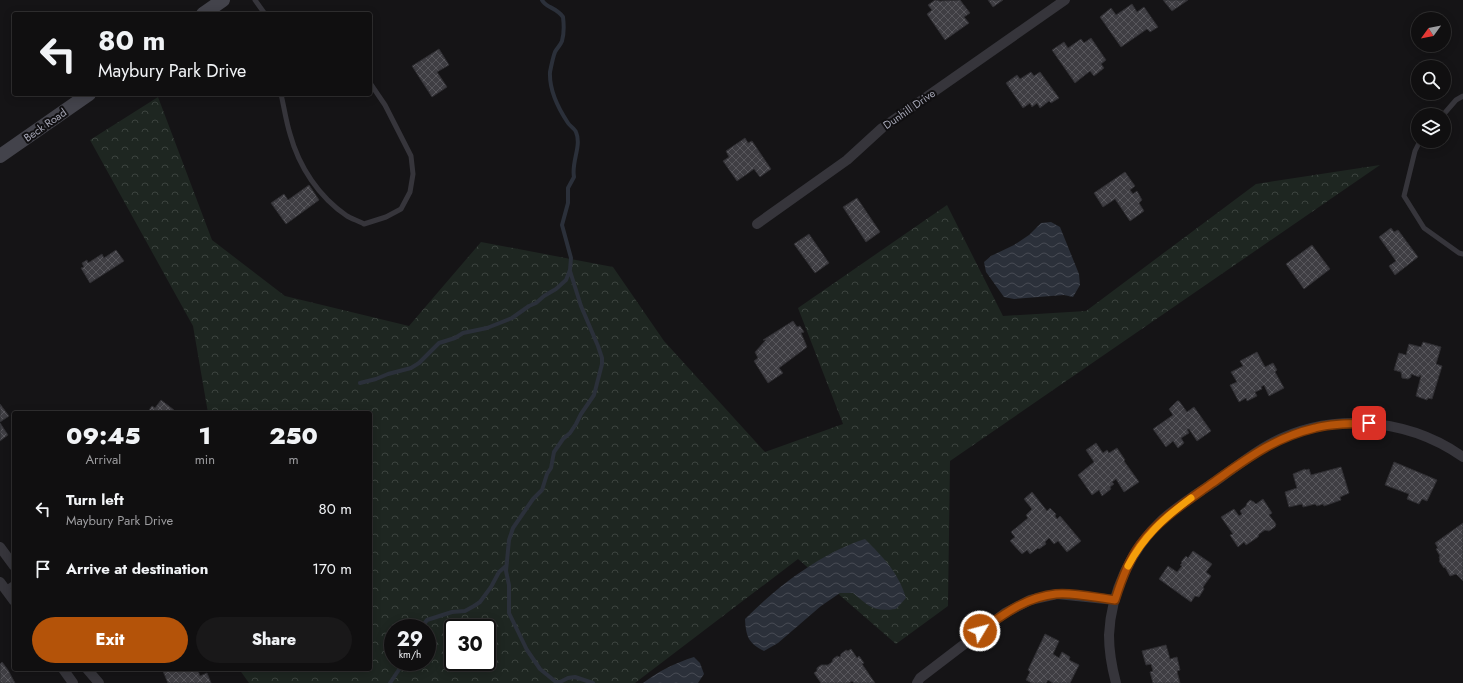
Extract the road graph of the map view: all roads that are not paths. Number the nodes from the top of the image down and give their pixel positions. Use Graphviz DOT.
graph roads {
  1 [pos="223,0"];
  2 [pos="255,0"];
  3 [pos="1065,0"];
  4 [pos="206,12"];
  5 [pos="264,12"];
  6 [pos="372,86"];
  7 [pos="86,96"];
  8 [pos="281,96"];
  9 [pos="1463,96"];
  10 [pos="1449,108"];
  11 [pos="1416,148"];
  12 [pos="0,156"];
  13 [pos="757,224"];
  14 [pos="1463,254"];
  15 [pos="1463,456"];
  16 [pos="0,547"];
  17 [pos="12,563"];
  18 [pos="3,585"];
  19 [pos="12,598"];
  20 [pos="1115,600"];
  21 [pos="65,671"];
  22 [pos="89,671"];
  23 [pos="73,683"];
  24 [pos="99,683"];
  25 [pos="917,683"];
  26 [pos="1116,683"];
  1 -- 4 [label="main road"];
  2 -- 5 [label="lane"];
  3 -- 13 [label="street, Dunhill Drive"];
  6 -- 8 [label="lane"];
  7 -- 12 [label="main road, Beck Road"];
  9 -- 10 [label="lane"];
  11 -- 14 [label="lane"];
  15 -- 20 [label="street"];
  16 -- 17 [label="street"];
  18 -- 19 [label="street"];
  20 -- 25 [label="street"];
  20 -- 26 [label="street"];
  21 -- 23 [label="street"];
  22 -- 24 [label="street"];
}
